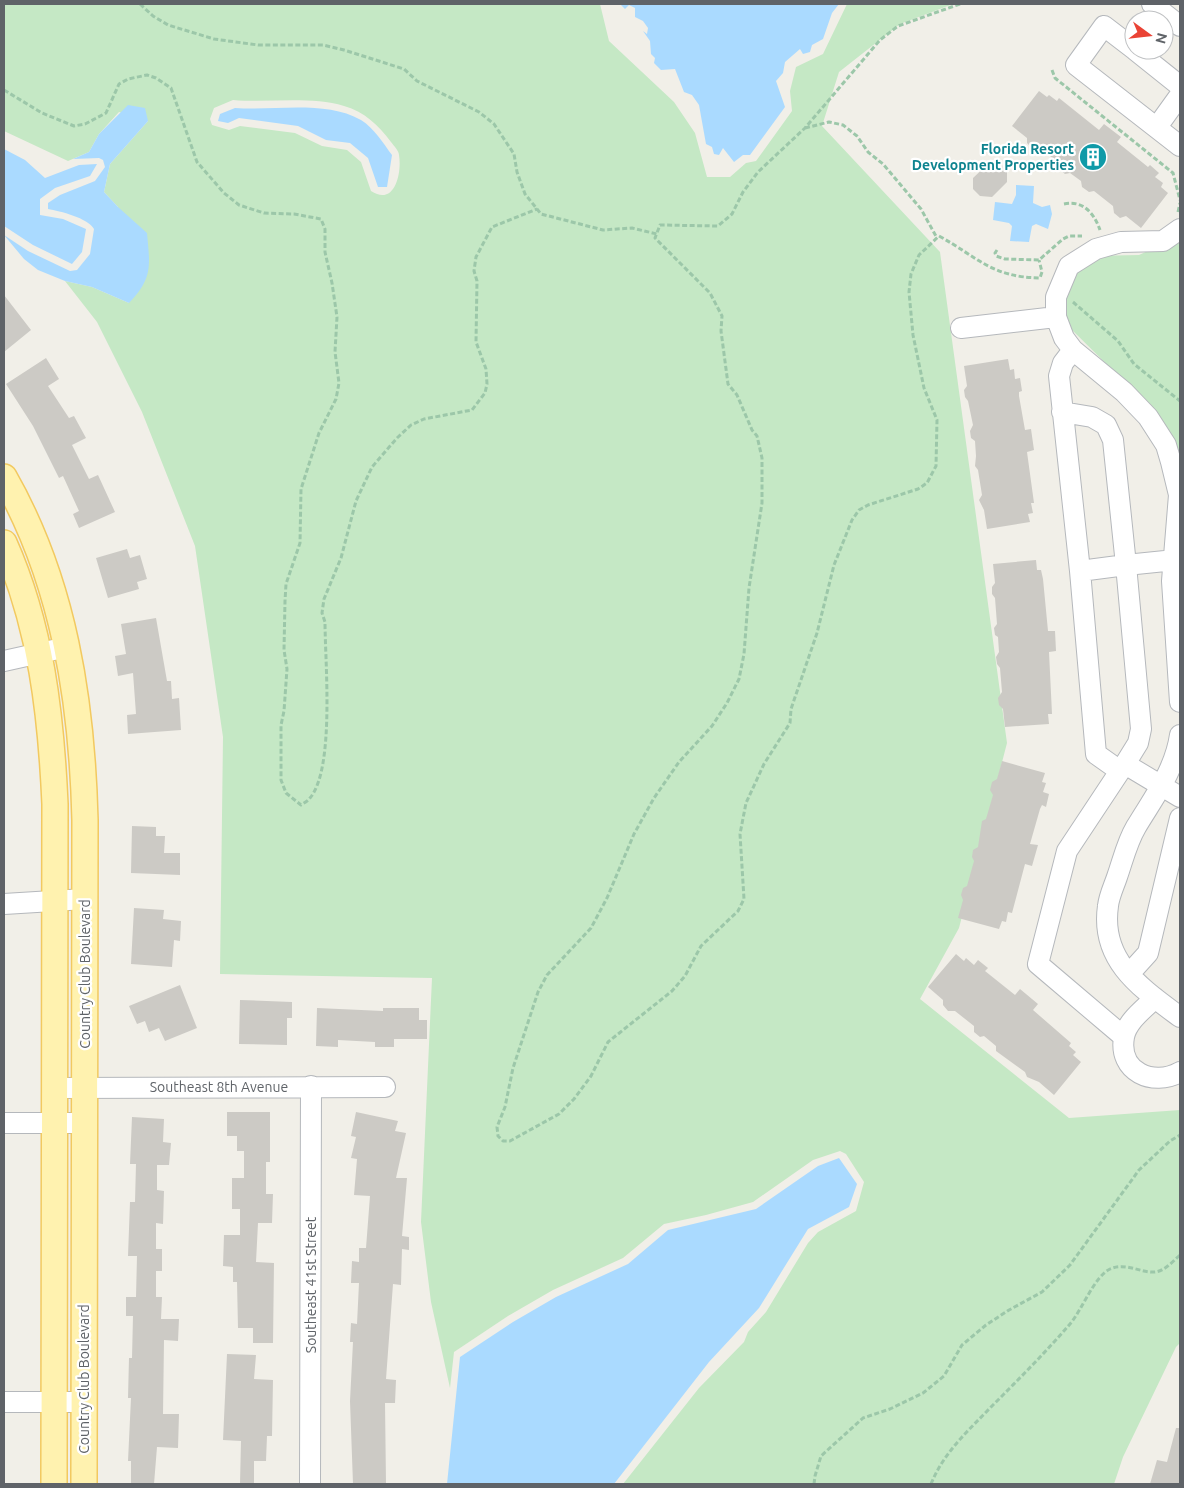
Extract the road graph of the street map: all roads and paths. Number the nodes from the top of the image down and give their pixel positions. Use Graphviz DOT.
graph roads {
  1 [pos="140,4"];
  2 [pos="960,4"];
  3 [pos="1152,4"];
  4 [pos="1180,26"];
  5 [pos="1124,42"];
  6 [pos="1147,60"];
  7 [pos="1052,70"];
  8 [pos="1180,86"];
  9 [pos="4,90"];
  10 [pos="1180,95"];
  11 [pos="1157,127"];
  12 [pos="805,128"];
  13 [pos="1180,146"];
  14 [pos="1180,200"];
  15 [pos="1064,204"];
  16 [pos="537,209"];
  17 [pos="1180,229"];
  18 [pos="1101,233"];
  19 [pos="657,234"];
  20 [pos="937,238"];
  21 [pos="1039,260"];
  22 [pos="1058,291"];
  23 [pos="1056,318"];
  24 [pos="961,328"];
  25 [pos="1073,350"];
  26 [pos="1180,401"];
  27 [pos="1062,412"];
  28 [pos="4,477"];
  29 [pos="4,542"];
  30 [pos="1175,560"];
  31 [pos="1126,565"];
  32 [pos="1080,571"];
  33 [pos="67,647"];
  34 [pos="40,654"];
  35 [pos="4,661"];
  36 [pos="1180,702"];
  37 [pos="1180,735"];
  38 [pos="1123,768"];
  39 [pos="1162,786"];
  40 [pos="1180,797"];
  41 [pos="1180,818"];
  42 [pos="85,899"];
  43 [pos="55,900"];
  44 [pos="4,904"];
  45 [pos="1129,974"];
  46 [pos="1155,998"];
  47 [pos="1180,1017"];
  48 [pos="1124,1037"];
  49 [pos="1180,1072"];
  50 [pos="311,1086"];
  51 [pos="84,1087"];
  52 [pos="385,1087"];
  53 [pos="53,1088"];
  54 [pos="54,1122"];
  55 [pos="4,1123"];
  56 [pos="84,1123"];
  57 [pos="1180,1135"];
  58 [pos="1180,1255"];
  59 [pos="4,1402"];
  60 [pos="54,1402"];
  61 [pos="84,1402"];
  62 [pos="54,1484"];
  63 [pos="84,1484"];
  64 [pos="310,1484"];
  65 [pos="814,1484"];
  66 [pos="931,1484"];
  1 -- 16 [label="path"];
  2 -- 12 [label="path"];
  3 -- 4 [label="street"];
  5 -- 11 [label="street"];
  6 -- 8 [label="street"];
  7 -- 14 [label="path"];
  9 -- 16 [label="path"];
  10 -- 11 [label="street"];
  11 -- 13 [label="street"];
  12 -- 19 [label="path"];
  12 -- 20 [label="path"];
  15 -- 18 [label="path"];
  16 -- 19 [label="path"];
  17 -- 22 [label="street"];
  19 -- 20 [label="path"];
  20 -- 21 [label="path"];
  22 -- 23 [label="street"];
  22 -- 26 [label="path"];
  23 -- 24 [label="street"];
  23 -- 25 [label="street"];
  25 -- 27 [label="street"];
  25 -- 30 [label="street"];
  27 -- 31 [label="street"];
  27 -- 32 [label="street"];
  28 -- 33 [label="main road, Country Club Boulevard"];
  29 -- 34 [label="main road"];
  30 -- 31 [label="street"];
  30 -- 36 [label="street"];
  31 -- 32 [label="street"];
  31 -- 38 [label="street"];
  32 -- 38 [label="street"];
  33 -- 34 [label="street"];
  33 -- 42 [label="main road, Country Club Boulevard"];
  34 -- 35 [label="street"];
  34 -- 43 [label="main road"];
  37 -- 39 [label="street"];
  38 -- 39 [label="street"];
  38 -- 48 [label="street"];
  39 -- 40 [label="street"];
  39 -- 45 [label="street"];
  41 -- 45 [label="street"];
  42 -- 43 [label="street"];
  42 -- 51 [label="main road, Country Club Boulevard"];
  43 -- 44 [label="street"];
  43 -- 53 [label="main road"];
  45 -- 46 [label="street"];
  46 -- 47 [label="street"];
  46 -- 48 [label="street"];
  48 -- 49 [label="street"];
  50 -- 51 [label="street, Southeast 8th Avenue"];
  50 -- 52 [label="street, Southeast 8th Avenue"];
  50 -- 64 [label="street, Southeast 41st Street"];
  51 -- 53 [label="street, Southeast 8th Avenue"];
  51 -- 56 [label="main road, Country Club Boulevard"];
  53 -- 54 [label="main road"];
  54 -- 55 [label="street"];
  54 -- 56 [label="street"];
  54 -- 60 [label="main road"];
  56 -- 61 [label="main road, Country Club Boulevard"];
  57 -- 65 [label="path"];
  58 -- 66 [label="path"];
  59 -- 60 [label="street"];
  60 -- 61 [label="street"];
  60 -- 62 [label="main road"];
  61 -- 63 [label="main road, Country Club Boulevard"];
}
